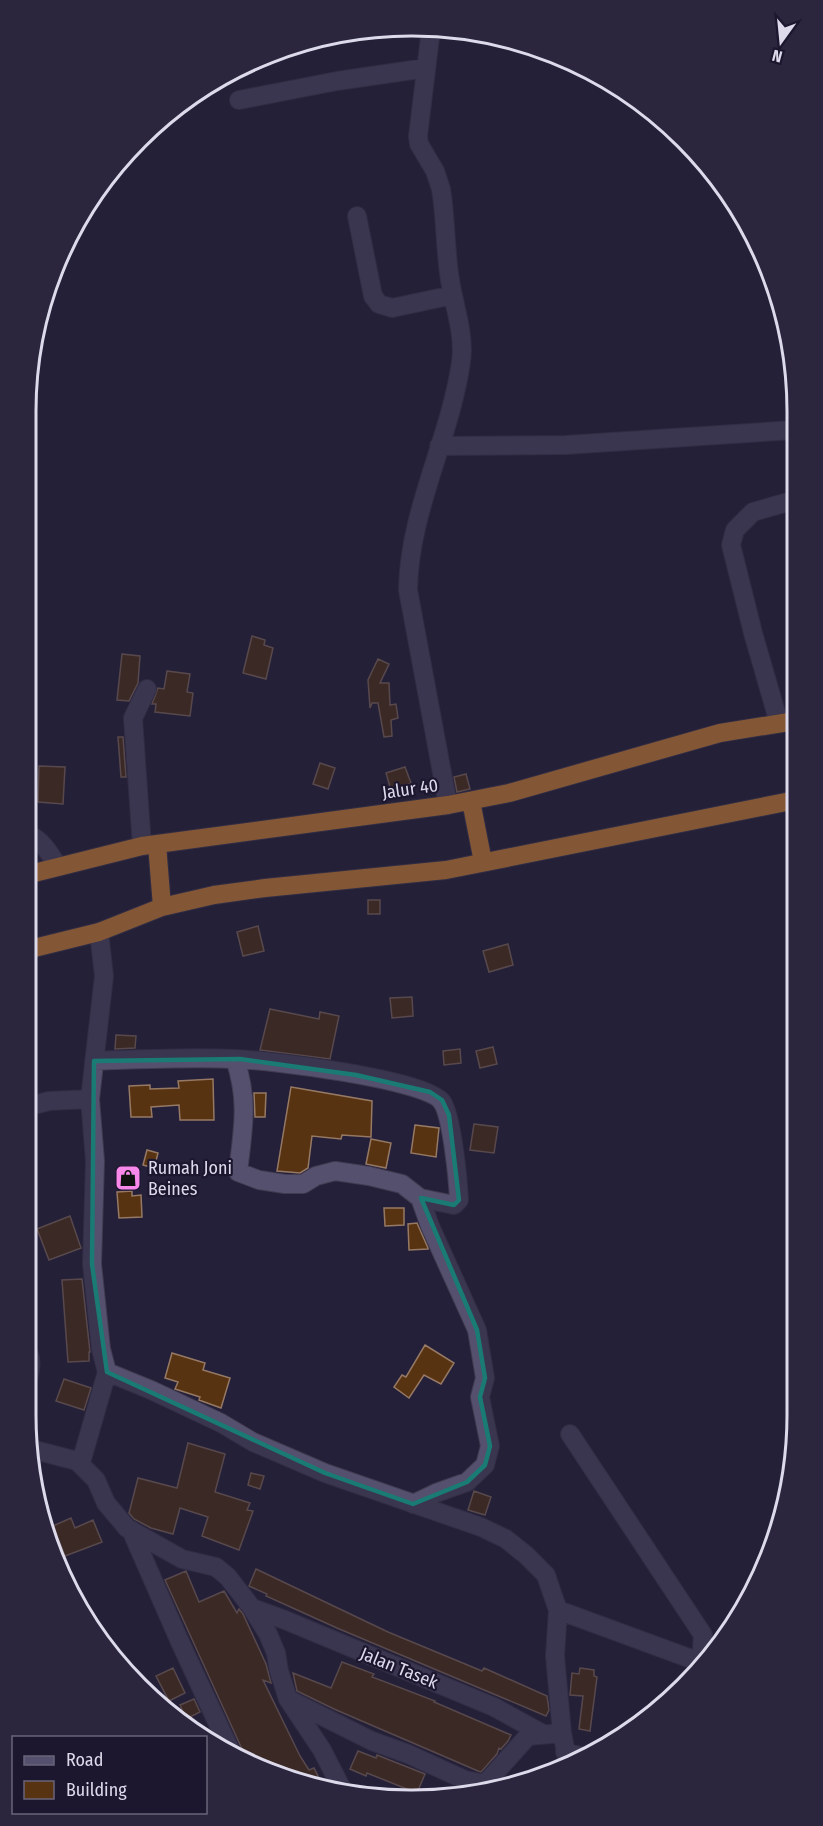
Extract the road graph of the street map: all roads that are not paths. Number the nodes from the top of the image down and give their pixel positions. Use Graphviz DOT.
graph roads {
  1 [pos="430,37"];
  2 [pos="426,69"];
  3 [pos="238,100"];
  4 [pos="357,216"];
  5 [pos="453,295"];
  6 [pos="787,430"];
  7 [pos="439,446"];
  8 [pos="787,502"];
  9 [pos="147,689"];
  10 [pos="787,722"];
  11 [pos="471,801"];
  12 [pos="787,802"];
  13 [pos="448,805"];
  14 [pos="36,838"];
  15 [pos="150,845"];
  16 [pos="483,862"];
  17 [pos="58,867"];
  18 [pos="36,872"];
  19 [pos="162,908"];
  20 [pos="99,932"];
  21 [pos="36,948"];
  22 [pos="235,1059"];
  23 [pos="94,1061"];
  24 [pos="90,1099"];
  25 [pos="36,1104"];
  26 [pos="420,1198"];
  27 [pos="107,1372"];
  28 [pos="570,1434"];
  29 [pos="38,1451"];
  30 [pos="77,1461"];
  31 [pos="413,1504"];
  32 [pos="131,1530"];
  33 [pos="252,1608"];
  34 [pos="558,1610"];
  35 [pos="703,1651"];
  36 [pos="695,1660"];
  37 [pos="288,1699"];
  38 [pos="562,1733"];
  39 [pos="543,1734"];
  40 [pos="226,1741"];
  41 [pos="571,1754"];
  42 [pos="339,1783"];
  43 [pos="482,1783"];
  44 [pos="486,1783"];
  1 -- 2 [label="street"];
  2 -- 3 [label="street"];
  2 -- 5 [label="street"];
  4 -- 5 [label="street"];
  5 -- 7 [label="street"];
  6 -- 7 [label="street"];
  7 -- 13 [label="street"];
  8 -- 10 [label="street"];
  9 -- 15 [label="street"];
  10 -- 11 [label="highway, Jalur 40"];
  11 -- 13 [label="highway, Jalur 40"];
  11 -- 16 [label="highway"];
  12 -- 16 [label="highway"];
  13 -- 15 [label="highway, Jalur 40"];
  14 -- 17 [label="street"];
  15 -- 17 [label="highway, Jalur 40"];
  15 -- 19 [label="highway"];
  16 -- 19 [label="highway"];
  17 -- 18 [label="highway, Jalur 40"];
  19 -- 20 [label="highway"];
  20 -- 21 [label="highway"];
  20 -- 23 [label="street"];
  22 -- 23 [label="street"];
  22 -- 26 [label="street"];
  22 -- 26 [label="street"];
  23 -- 24 [label="street"];
  24 -- 25 [label="street"];
  24 -- 27 [label="street"];
  26 -- 31 [label="street"];
  27 -- 30 [label="street"];
  27 -- 31 [label="street"];
  28 -- 35 [label="street"];
  29 -- 30 [label="street"];
  30 -- 32 [label="street"];
  31 -- 34 [label="street"];
  32 -- 33 [label="street"];
  32 -- 40 [label="street"];
  33 -- 37 [label="street"];
  33 -- 39 [label="street, Jalan Tasek"];
  34 -- 36 [label="street"];
  34 -- 38 [label="street"];
  37 -- 42 [label="street"];
  37 -- 43 [label="street"];
  38 -- 39 [label="street"];
  38 -- 41 [label="street"];
  39 -- 44 [label="street"];
}
